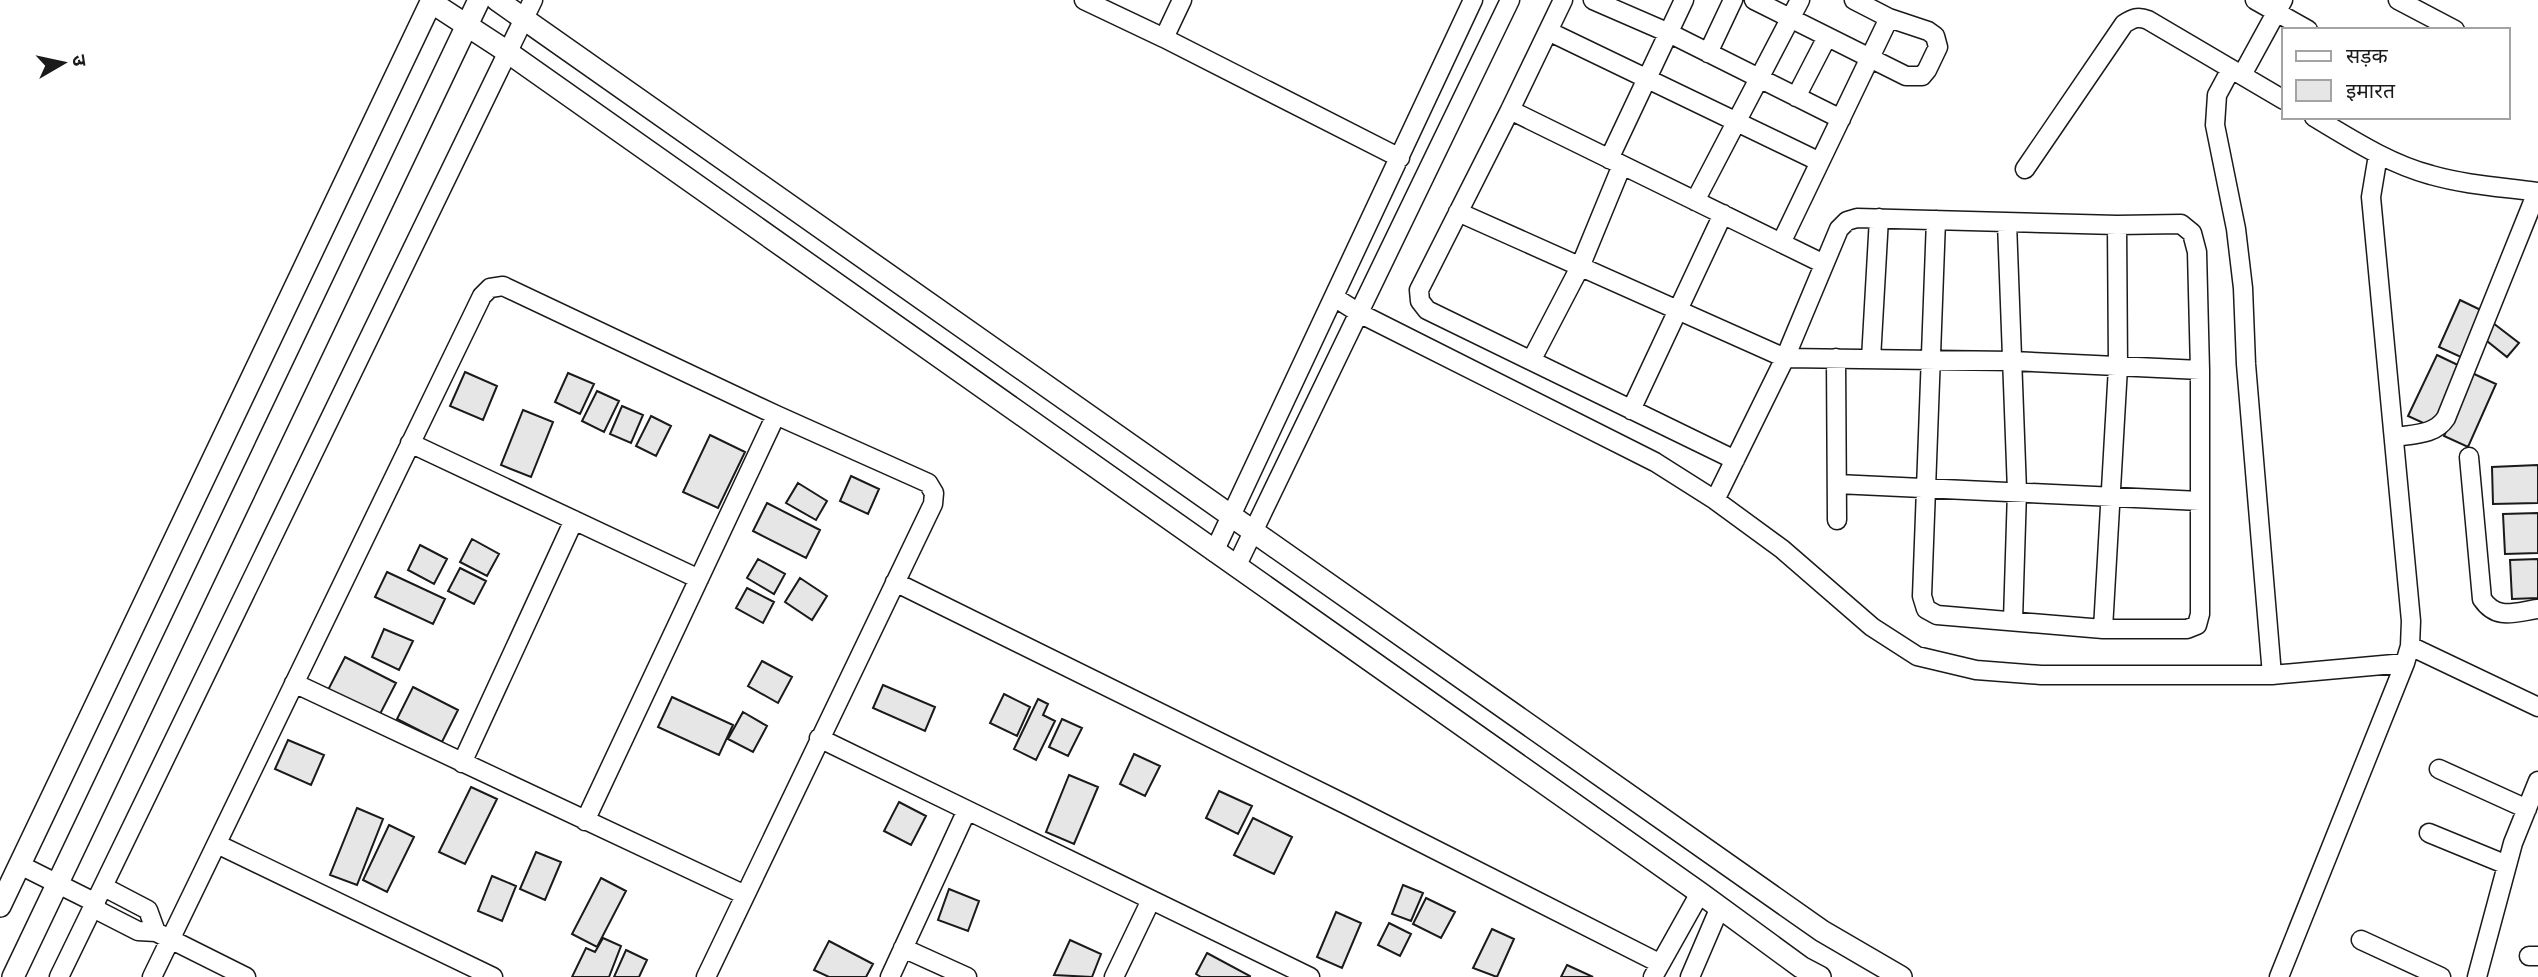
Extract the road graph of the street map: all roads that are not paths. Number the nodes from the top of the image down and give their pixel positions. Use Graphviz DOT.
graph roads {
  1 [pos="478,0"];
  2 [pos="497,0"];
  3 [pos="1084,0"];
  4 [pos="1182,0"];
  5 [pos="1473,0"];
  6 [pos="1510,0"];
  7 [pos="1563,0"];
  8 [pos="1593,0"];
  9 [pos="1684,0"];
  10 [pos="1733,0"];
  11 [pos="1754,0"];
  12 [pos="1800,0"];
  13 [pos="1854,0"];
  14 [pos="2255,0"];
  15 [pos="2398,0"];
  16 [pos="431,1"];
  17 [pos="1623,6"];
  18 [pos="2280,6"];
  19 [pos="528,9"];
  20 [pos="1790,18"];
  21 [pos="1889,18"];
  22 [pos="466,25"];
  23 [pos="2306,28"];
  24 [pos="2451,28"];
  25 [pos="1548,31"];
  26 [pos="1669,33"];
  27 [pos="1827,37"];
  28 [pos="1164,38"];
  29 [pos="506,51"];
  30 [pos="1708,53"];
  31 [pos="1870,58"];
  32 [pos="2236,72"];
  33 [pos="1647,79"];
  34 [pos="1759,79"];
  35 [pos="1796,97"];
  36 [pos="2282,99"];
  37 [pos="1510,110"];
  38 [pos="1841,119"];
  39 [pos="2317,119"];
  40 [pos="1736,123"];
  41 [pos="2378,155"];
  42 [pos="1399,158"];
  43 [pos="1616,162"];
  44 [pos="1820,162"];
  45 [pos="2025,169"];
  46 [pos="2537,192"];
  47 [pos="1695,201"];
  48 [pos="1458,212"];
  49 [pos="1723,214"];
  50 [pos="1879,218"];
  51 [pos="1936,220"];
  52 [pos="2007,223"];
  53 [pos="2117,225"];
  54 [pos="1782,243"];
  55 [pos="1824,264"];
  56 [pos="1580,267"];
  57 [pos="1334,298"];
  58 [pos="1679,311"];
  59 [pos="1359,313"];
  60 [pos="1785,358"];
  61 [pos="1836,358"];
  62 [pos="1532,359"];
  63 [pos="1871,359"];
  64 [pos="2012,361"];
  65 [pos="1932,362"];
  66 [pos="2118,367"];
  67 [pos="2200,370"];
  68 [pos="1631,410"];
  69 [pos="776,415"];
  70 [pos="2395,437"];
  71 [pos="410,443"];
  72 [pos="2469,457"];
  73 [pos="1735,460"];
  74 [pos="1837,484"];
  75 [pos="1925,488"];
  76 [pos="2017,491"];
  77 [pos="2112,496"];
  78 [pos="1715,500"];
  79 [pos="2200,501"];
  80 [pos="1231,515"];
  81 [pos="575,520"];
  82 [pos="1837,520"];
  83 [pos="1253,531"];
  84 [pos="1214,552"];
  85 [pos="1236,567"];
  86 [pos="699,579"];
  87 [pos="895,582"];
  88 [pos="2538,609"];
  89 [pos="2013,620"];
  90 [pos="2103,629"];
  91 [pos="2408,655"];
  92 [pos="2272,676"];
  93 [pos="294,683"];
  94 [pos="2538,708"];
  95 [pos="820,738"];
  96 [pos="463,763"];
  97 [pos="2439,769"];
  98 [pos="2538,782"];
  99 [pos="2527,809"];
  100 [pos="967,810"];
  101 [pos="586,821"];
  102 [pos="2429,833"];
  103 [pos="217,844"];
  104 [pos="20,865"];
  105 [pos="2507,865"];
  106 [pos="58,883"];
  107 [pos="1700,893"];
  108 [pos="744,895"];
  109 [pos="98,899"];
  110 [pos="1151,900"];
  111 [pos="0,906"];
  112 [pos="1720,907"];
  113 [pos="163,935"];
  114 [pos="2361,940"];
  115 [pos="903,948"];
  116 [pos="1656,970"];
  117 [pos="1298,974"];
  118 [pos="13,977"];
  119 [pos="59,977"];
  120 [pos="152,977"];
  121 [pos="246,977"];
  122 [pos="493,977"];
  123 [pos="706,977"];
  124 [pos="890,977"];
  125 [pos="967,977"];
  126 [pos="1114,977"];
  127 [pos="1690,977"];
  128 [pos="1820,977"];
  129 [pos="1901,977"];
  130 [pos="2279,977"];
  131 [pos="2441,977"];
  132 [pos="2477,977"];
  1 -- 22 [label="street"];
  2 -- 19 [label="street"];
  3 -- 28 [label="street"];
  4 -- 28 [label="street"];
  5 -- 42 [label="street"];
  6 -- 59 [label="street"];
  7 -- 25 [label="street"];
  8 -- 17 [label="street"];
  9 -- 26 [label="street"];
  10 -- 30 [label="street"];
  11 -- 20 [label="street"];
  12 -- 20 [label="street"];
  13 -- 21 [label="street"];
  14 -- 18 [label="street"];
  15 -- 24 [label="street"];
  16 -- 22 [label="street"];
  16 -- 104 [label="street"];
  17 -- 26 [label="street"];
  18 -- 23 [label="street"];
  18 -- 32 [label="street"];
  19 -- 29 [label="street"];
  19 -- 80 [label="street"];
  20 -- 27 [label="street"];
  20 -- 34 [label="street"];
  21 -- 31 [label="street"];
  21 -- 31 [label="street"];
  22 -- 29 [label="street"];
  22 -- 106 [label="street"];
  25 -- 33 [label="street"];
  25 -- 37 [label="street"];
  26 -- 30 [label="street"];
  26 -- 33 [label="street"];
  27 -- 31 [label="street"];
  27 -- 35 [label="street"];
  28 -- 42 [label="street"];
  29 -- 84 [label="street"];
  29 -- 109 [label="street"];
  30 -- 34 [label="street"];
  31 -- 38 [label="street"];
  32 -- 36 [label="street"];
  32 -- 45 [label="street"];
  32 -- 92 [label="street"];
  33 -- 40 [label="street"];
  33 -- 43 [label="street"];
  34 -- 35 [label="street"];
  34 -- 40 [label="street"];
  35 -- 38 [label="street"];
  37 -- 43 [label="street"];
  37 -- 48 [label="street"];
  38 -- 44 [label="street"];
  39 -- 41 [label="street"];
  40 -- 44 [label="street"];
  40 -- 47 [label="street"];
  41 -- 46 [label="street"];
  41 -- 70 [label="street"];
  42 -- 57 [label="street"];
  43 -- 47 [label="street"];
  43 -- 56 [label="street"];
  44 -- 54 [label="street"];
  46 -- 70 [label="street"];
  47 -- 49 [label="street"];
  48 -- 56 [label="street"];
  48 -- 62 [label="street"];
  49 -- 54 [label="street"];
  49 -- 58 [label="street"];
  50 -- 51 [label="street"];
  50 -- 55 [label="street"];
  50 -- 63 [label="street"];
  51 -- 52 [label="street"];
  51 -- 65 [label="street"];
  52 -- 53 [label="street"];
  52 -- 64 [label="street"];
  53 -- 66 [label="street"];
  53 -- 67 [label="street"];
  54 -- 55 [label="street"];
  55 -- 60 [label="street"];
  56 -- 58 [label="street"];
  56 -- 62 [label="street"];
  57 -- 59 [label="street"];
  57 -- 80 [label="street"];
  58 -- 60 [label="street"];
  58 -- 68 [label="street"];
  59 -- 78 [label="street"];
  59 -- 83 [label="street"];
  60 -- 61 [label="street"];
  60 -- 73 [label="street"];
  61 -- 63 [label="street"];
  61 -- 74 [label="street"];
  62 -- 68 [label="street"];
  63 -- 65 [label="street"];
  64 -- 65 [label="street"];
  64 -- 66 [label="street"];
  64 -- 76 [label="street"];
  65 -- 75 [label="street"];
  66 -- 67 [label="street"];
  66 -- 77 [label="street"];
  67 -- 79 [label="street"];
  68 -- 73 [label="street"];
  69 -- 71 [label="street"];
  69 -- 86 [label="street"];
  69 -- 87 [label="street"];
  70 -- 91 [label="street"];
  71 -- 81 [label="street"];
  71 -- 93 [label="street"];
  72 -- 88 [label="street"];
  73 -- 78 [label="street"];
  74 -- 75 [label="street"];
  74 -- 82 [label="street"];
  75 -- 76 [label="street"];
  75 -- 89 [label="street"];
  76 -- 77 [label="street"];
  76 -- 89 [label="street"];
  77 -- 79 [label="street"];
  77 -- 90 [label="street"];
  78 -- 92 [label="street"];
  79 -- 90 [label="street"];
  80 -- 83 [label="street"];
  80 -- 84 [label="street"];
  81 -- 86 [label="street"];
  81 -- 96 [label="street"];
  83 -- 85 [label="street"];
  83 -- 129 [label="street"];
  84 -- 85 [label="street"];
  85 -- 107 [label="street"];
  86 -- 101 [label="street"];
  87 -- 95 [label="street"];
  87 -- 116 [label="street"];
  89 -- 90 [label="street"];
  91 -- 92 [label="street"];
  91 -- 94 [label="street"];
  91 -- 130 [label="street"];
  93 -- 96 [label="street"];
  93 -- 103 [label="street"];
  95 -- 100 [label="street"];
  95 -- 108 [label="street"];
  96 -- 101 [label="street"];
  97 -- 99 [label="street"];
  98 -- 99 [label="street"];
  99 -- 105 [label="street"];
  100 -- 110 [label="street"];
  100 -- 115 [label="street"];
  101 -- 108 [label="street"];
  102 -- 105 [label="street"];
  103 -- 113 [label="street"];
  103 -- 122 [label="street"];
  104 -- 106 [label="street"];
  104 -- 111 [label="street"];
  105 -- 132 [label="street"];
  106 -- 109 [label="street"];
  106 -- 118 [label="street"];
  107 -- 112 [label="street"];
  107 -- 116 [label="street"];
  108 -- 123 [label="street"];
  109 -- 113 [label="street"];
  109 -- 119 [label="street"];
  110 -- 117 [label="street"];
  110 -- 126 [label="street"];
  112 -- 127 [label="street"];
  112 -- 128 [label="street"];
  113 -- 120 [label="street"];
  113 -- 121 [label="street"];
  114 -- 131 [label="street"];
  115 -- 124 [label="street"];
  115 -- 125 [label="street"];
}
